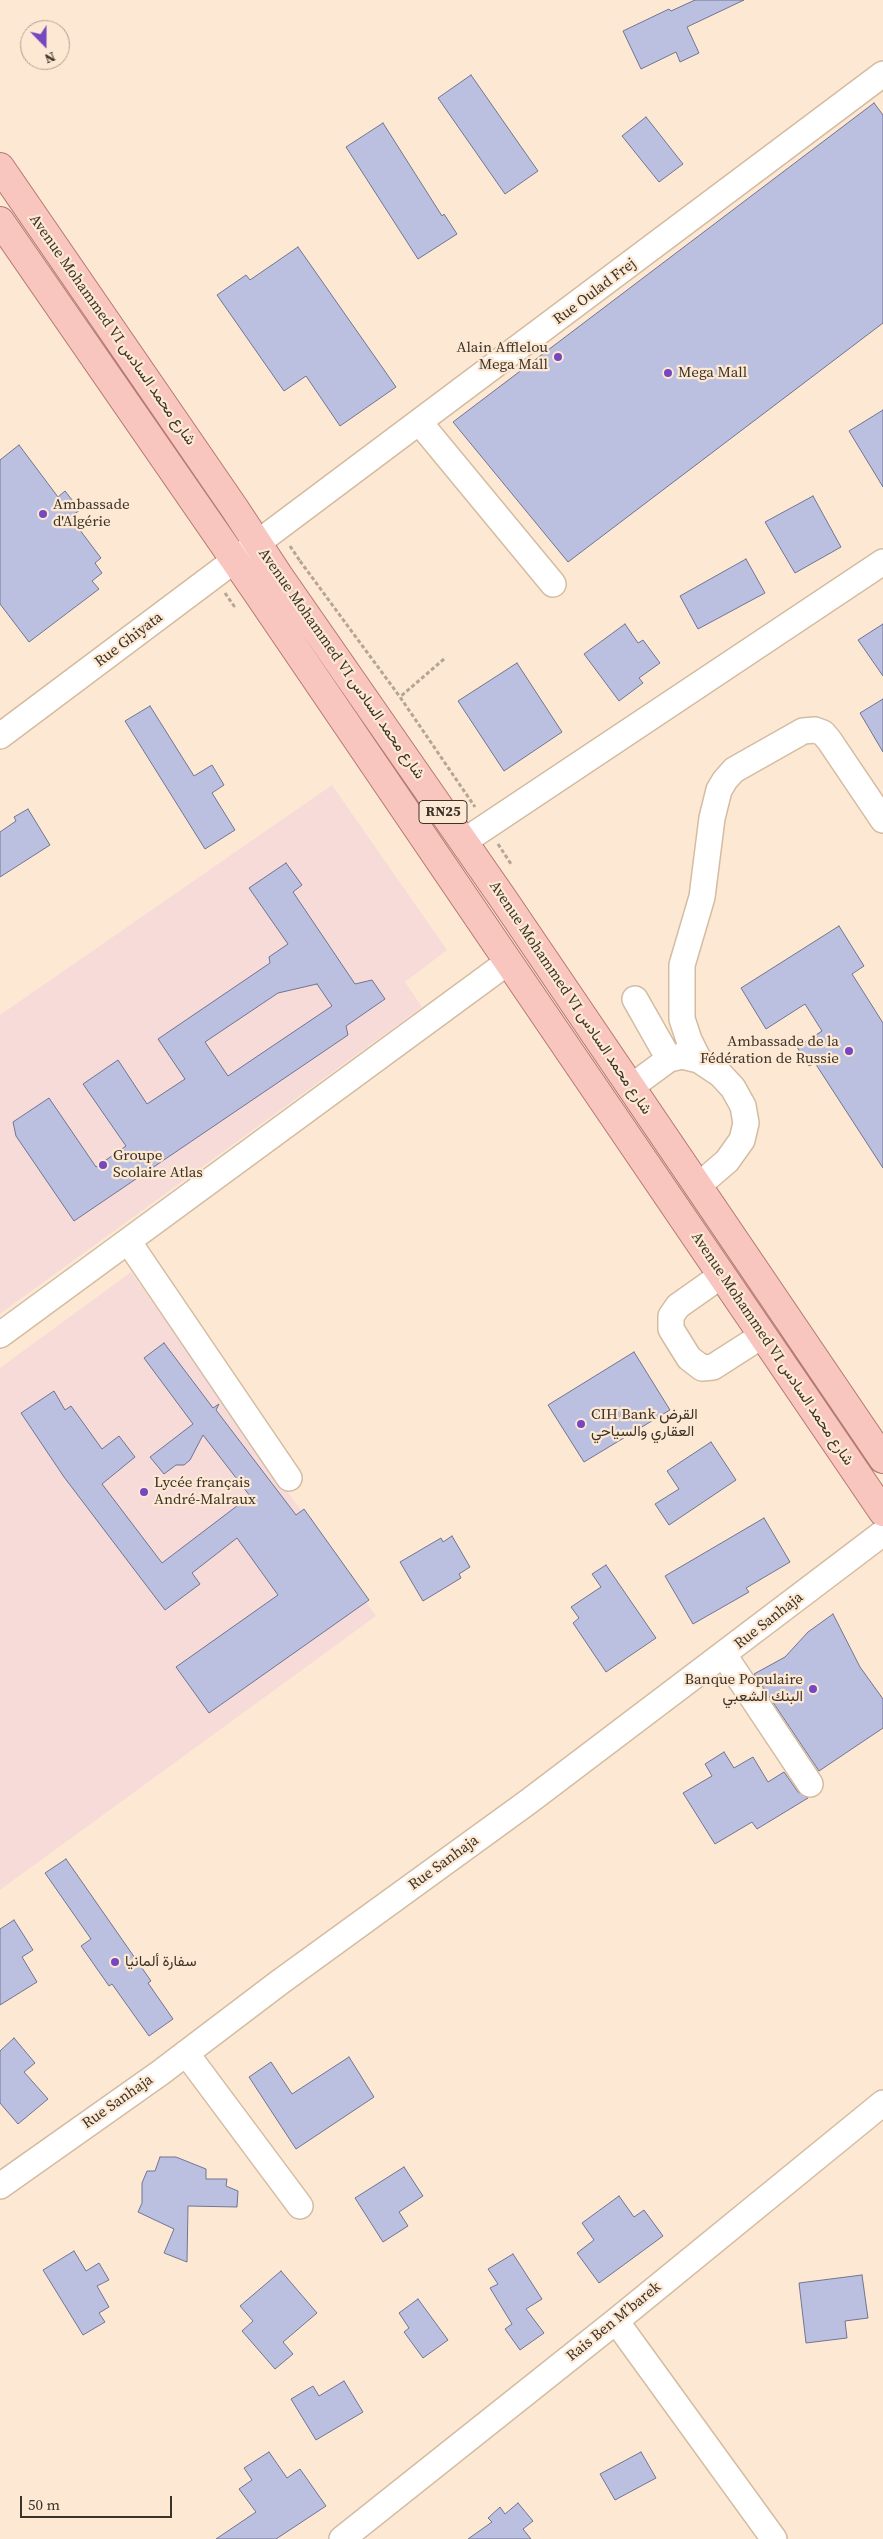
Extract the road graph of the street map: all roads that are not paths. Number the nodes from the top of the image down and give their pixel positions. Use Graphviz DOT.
graph roads {
  1 [pos="879,86"];
  2 [pos="0,167"];
  3 [pos="0,221"];
  4 [pos="420,423"];
  5 [pos="258,544"];
  6 [pos="235,561"];
  7 [pos="883,562"];
  8 [pos="553,584"];
  9 [pos="0,736"];
  10 [pos="883,820"];
  11 [pos="463,842"];
  12 [pos="508,962"];
  13 [pos="635,999"];
  14 [pos="669,1060"];
  15 [pos="699,1060"];
  16 [pos="631,1087"];
  17 [pos="698,1186"];
  18 [pos="128,1241"];
  19 [pos="722,1275"];
  20 [pos="0,1335"];
  21 [pos="762,1335"];
  22 [pos="883,1459"];
  23 [pos="289,1478"];
  24 [pos="883,1512"];
  25 [pos="883,1533"];
  26 [pos="724,1655"];
  27 [pos="810,1784"];
  28 [pos="186,2053"];
  29 [pos="883,2103"];
  30 [pos="0,2186"];
  31 [pos="300,2206"];
  32 [pos="616,2321"];
  33 [pos="342,2539"];
  34 [pos="774,2539"];
  1 -- 4 [label="street, Rue Oulad Frej"];
  2 -- 5 [label="main road, Avenue Mohammed VI شارع محمد السادس / RN25"];
  3 -- 6 [label="main road, Avenue Mohammed VI شارع محمد السادس / RN25"];
  4 -- 5 [label="street, Rue Oulad Frej"];
  4 -- 8 [label="street"];
  5 -- 6 [label="street, Rue Ghiyata"];
  5 -- 11 [label="main road, Avenue Mohammed VI شارع محمد السادس / RN25"];
  6 -- 9 [label="street, Rue Ghiyata"];
  6 -- 12 [label="main road, Avenue Mohammed VI شارع محمد السادس / RN25"];
  7 -- 11 [label="street"];
  10 -- 15 [label="street"];
  11 -- 16 [label="main road, Avenue Mohammed VI شارع محمد السادس / RN25"];
  12 -- 18 [label="street"];
  12 -- 19 [label="main road, Avenue Mohammed VI شارع محمد السادس / RN25"];
  13 -- 14 [label="street"];
  14 -- 15 [label="street"];
  14 -- 16 [label="street"];
  15 -- 17 [label="street"];
  16 -- 17 [label="main road, Avenue Mohammed VI شارع محمد السادس / RN25"];
  17 -- 22 [label="main road, Avenue Mohammed VI شارع محمد السادس / RN25"];
  18 -- 20 [label="street"];
  18 -- 23 [label="street"];
  19 -- 21 [label="main road, Avenue Mohammed VI شارع محمد السادس / RN25"];
  19 -- 21 [label="street"];
  21 -- 24 [label="main road, Avenue Mohammed VI شارع محمد السادس / RN25"];
  25 -- 26 [label="street, Rue Sanhaja"];
  26 -- 27 [label="street"];
  26 -- 28 [label="street, Rue Sanhaja"];
  28 -- 30 [label="street, Rue Sanhaja"];
  28 -- 31 [label="street"];
  29 -- 32 [label="street, Rais Ben M’barek"];
  32 -- 33 [label="street, Rais Ben M’barek"];
  32 -- 34 [label="street"];
}
